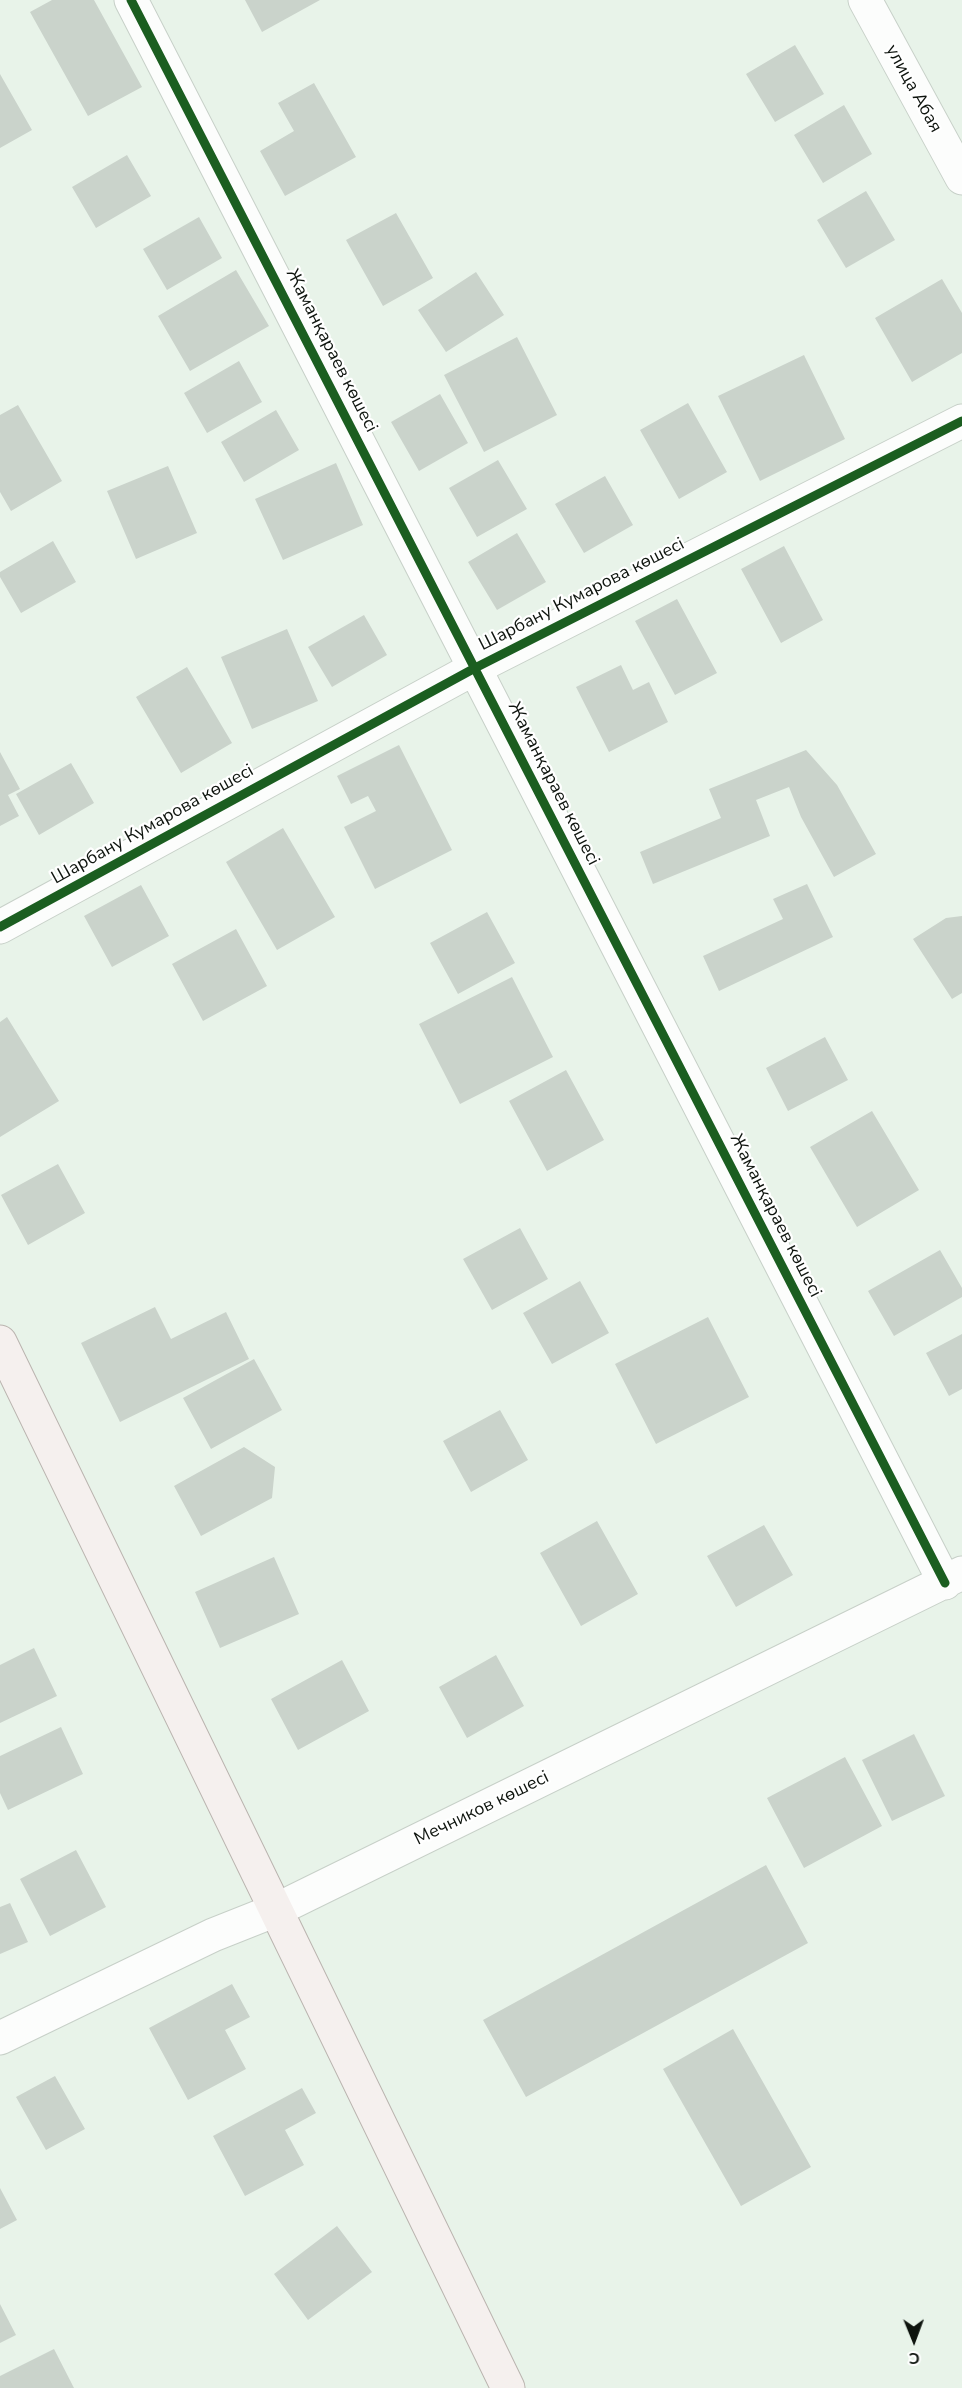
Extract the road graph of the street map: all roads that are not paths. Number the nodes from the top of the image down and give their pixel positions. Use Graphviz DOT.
graph roads {
  1 [pos="131,0"];
  2 [pos="865,0"];
  3 [pos="962,178"];
  4 [pos="962,421"];
  5 [pos="475,668"];
  6 [pos="0,927"];
  7 [pos="0,1341"];
  8 [pos="953,1578"];
  9 [pos="276,1910"];
  10 [pos="0,2038"];
  11 [pos="508,2388"];
  1 -- 5 [label="street, Жаманқараев көшесі"];
  2 -- 3 [label="street, улица Абая"];
  4 -- 5 [label="street, Шарбану Кумарова көшесі"];
  5 -- 6 [label="street, Шарбану Кумарова көшесі"];
  5 -- 8 [label="street, Жаманқараев көшесі"];
  7 -- 9 [label="main road"];
  8 -- 9 [label="street, Мечников көшесі"];
  9 -- 10 [label="street, Мечников көшесі"];
  9 -- 11 [label="main road"];
}
